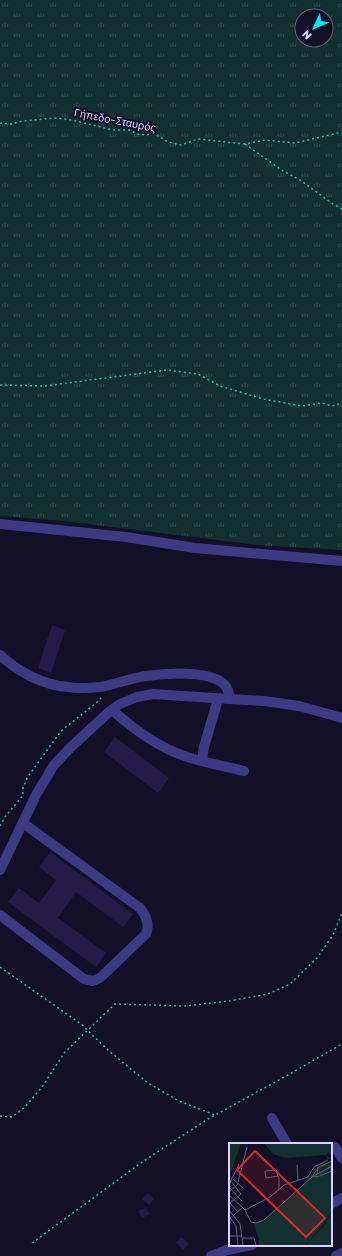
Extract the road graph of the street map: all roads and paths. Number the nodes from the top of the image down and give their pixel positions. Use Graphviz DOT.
graph roads {
  1 [pos="0,123"];
  2 [pos="342,134"];
  3 [pos="245,144"];
  4 [pos="342,209"];
  5 [pos="0,385"];
  6 [pos="342,403"];
  7 [pos="0,524"];
  8 [pos="342,562"];
  9 [pos="0,655"];
  10 [pos="106,686"];
  11 [pos="218,699"];
  12 [pos="230,699"];
  13 [pos="112,710"];
  14 [pos="342,718"];
  15 [pos="202,760"];
  16 [pos="244,771"];
  17 [pos="23,794"];
  18 [pos="34,799"];
  19 [pos="23,823"];
  20 [pos="0,826"];
  21 [pos="0,870"];
  22 [pos="342,913"];
  23 [pos="0,916"];
  24 [pos="0,967"];
  25 [pos="87,1030"];
  26 [pos="342,1044"];
  27 [pos="215,1115"];
  28 [pos="0,1116"];
  29 [pos="272,1118"];
  30 [pos="286,1143"];
  31 [pos="335,1147"];
  32 [pos="342,1158"];
  33 [pos="342,1198"];
  34 [pos="332,1203"];
  35 [pos="32,1244"];
  36 [pos="247,1246"];
  37 [pos="342,1253"];
  38 [pos="211,1256"];
  39 [pos="336,1256"];
  1 -- 3 [label="path, Γήπεδο-Σταυρός"];
  2 -- 3 [label="path, Γήπεδο-Σταυρός"];
  3 -- 4 [label="path"];
  5 -- 6 [label="path"];
  7 -- 8 [label="street"];
  9 -- 10 [label="street"];
  10 -- 12 [label="street"];
  10 -- 17 [label="path"];
  11 -- 12 [label="street"];
  11 -- 13 [label="street"];
  11 -- 15 [label="street"];
  12 -- 14 [label="street"];
  13 -- 15 [label="street"];
  13 -- 18 [label="street"];
  15 -- 16 [label="street"];
  17 -- 18 [label="path"];
  17 -- 20 [label="path"];
  18 -- 19 [label="street"];
  19 -- 21 [label="street"];
  19 -- 23 [label="street"];
  22 -- 25 [label="path"];
  24 -- 25 [label="path"];
  25 -- 27 [label="path"];
  25 -- 28 [label="path"];
  26 -- 27 [label="path"];
  27 -- 35 [label="path"];
  29 -- 30 [label="street"];
  31 -- 32 [label="street"];
  33 -- 34 [label="street"];
  36 -- 38 [label="street"];
  37 -- 39 [label="street"];
}
